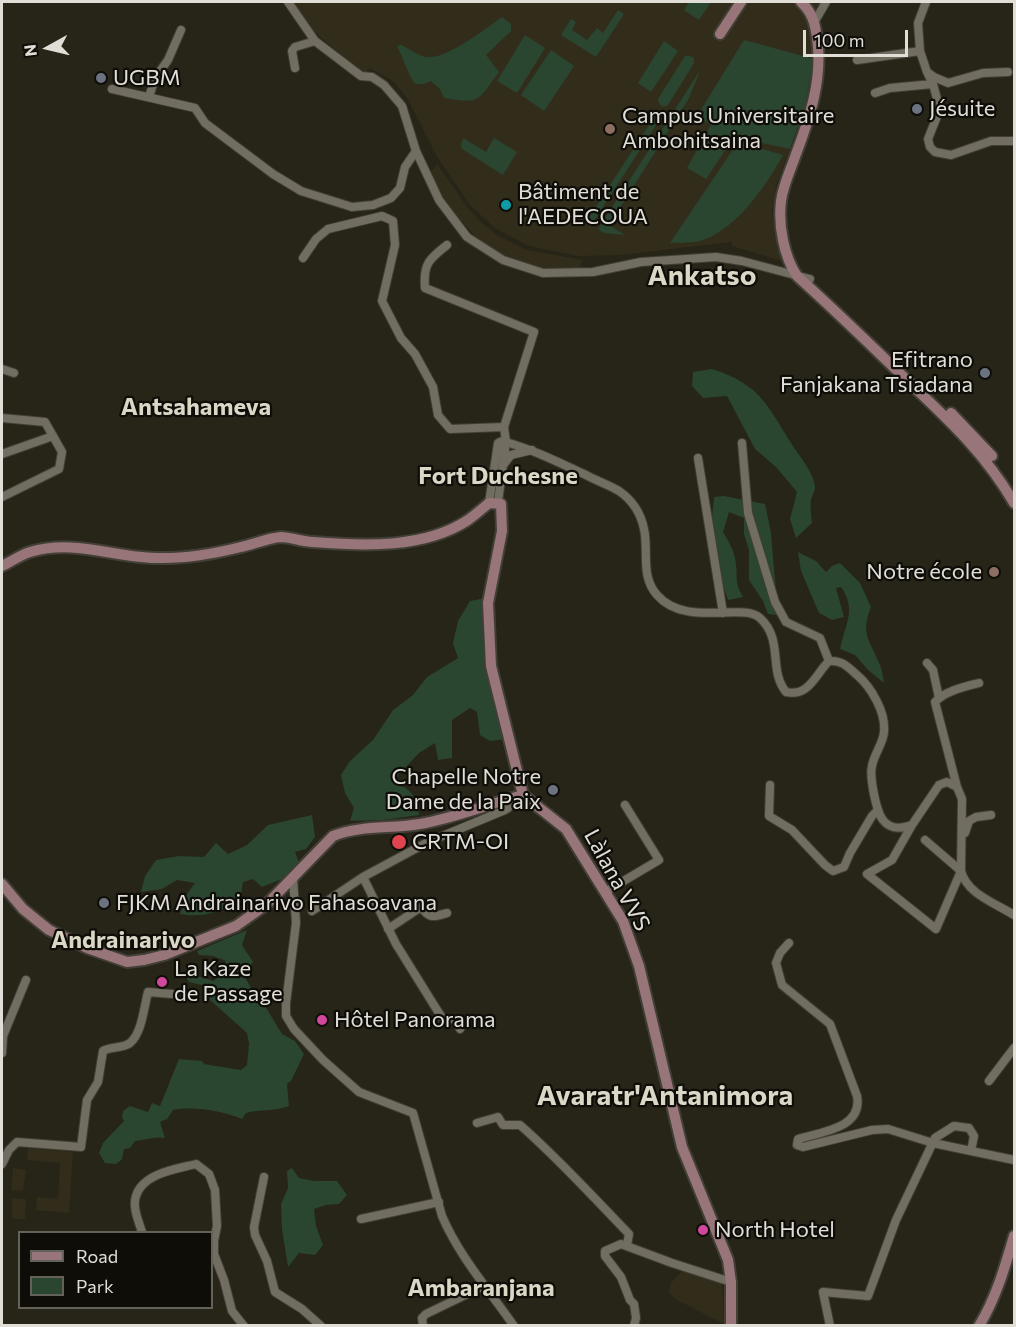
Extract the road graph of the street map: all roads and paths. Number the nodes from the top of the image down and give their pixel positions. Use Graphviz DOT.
graph roads {
  1 [pos="288,2"];
  2 [pos="741,2"];
  3 [pos="801,2"];
  4 [pos="826,2"];
  5 [pos="926,2"];
  6 [pos="815,21"];
  7 [pos="181,30"];
  8 [pos="720,34"];
  9 [pos="315,41"];
  10 [pos="920,51"];
  11 [pos="857,60"];
  12 [pos="295,68"];
  13 [pos="927,72"];
  14 [pos="1008,72"];
  15 [pos="933,84"];
  16 [pos="112,90"];
  17 [pos="875,93"];
  18 [pos="149,97"];
  19 [pos="1014,141"];
  20 [pos="416,151"];
  21 [pos="447,245"];
  22 [pos="303,258"];
  23 [pos="789,260"];
  24 [pos="797,276"];
  25 [pos="810,279"];
  26 [pos="2,369"];
  27 [pos="14,373"];
  28 [pos="2,418"];
  29 [pos="504,427"];
  30 [pos="53,436"];
  31 [pos="506,442"];
  32 [pos="742,443"];
  33 [pos="533,450"];
  34 [pos="2,454"];
  35 [pos="698,458"];
  36 [pos="503,465"];
  37 [pos="1014,488"];
  38 [pos="2,497"];
  39 [pos="493,502"];
  40 [pos="1014,503"];
  41 [pos="2,566"];
  42 [pos="723,613"];
  43 [pos="830,661"];
  44 [pos="927,663"];
  45 [pos="979,683"];
  46 [pos="939,698"];
  47 [pos="770,785"];
  48 [pos="957,787"];
  49 [pos="523,795"];
  50 [pos="509,798"];
  51 [pos="625,805"];
  52 [pos="877,811"];
  53 [pos="991,815"];
  54 [pos="912,825"];
  55 [pos="925,840"];
  56 [pos="963,840"];
  57 [pos="961,871"];
  58 [pos="293,877"];
  59 [pos="363,878"];
  60 [pos="2,884"];
  61 [pos="605,892"];
  62 [pos="312,911"];
  63 [pos="447,913"];
  64 [pos="1014,915"];
  65 [pos="388,929"];
  66 [pos="789,943"];
  67 [pos="26,980"];
  68 [pos="172,994"];
  69 [pos="460,1029"];
  70 [pos="1014,1048"];
  71 [pos="2,1053"];
  72 [pos="989,1081"];
  73 [pos="477,1124"];
  74 [pos="933,1143"];
  75 [pos="971,1151"];
  76 [pos="1014,1160"];
  77 [pos="2,1164"];
  78 [pos="264,1177"];
  79 [pos="439,1202"];
  80 [pos="361,1219"];
  81 [pos="141,1231"];
  82 [pos="1014,1236"];
  83 [pos="213,1240"];
  84 [pos="627,1245"];
  85 [pos="1014,1258"];
  86 [pos="732,1282"];
  87 [pos="484,1286"];
  88 [pos="244,1326"];
  89 [pos="321,1326"];
  90 [pos="423,1326"];
  91 [pos="514,1326"];
  92 [pos="634,1326"];
  93 [pos="731,1326"];
  94 [pos="830,1326"];
  95 [pos="980,1326"];
  96 [pos="987,1326"];
  1 -- 9 [label="street"];
  2 -- 8 [label="street"];
  3 -- 6 [label="street"];
  4 -- 6 [label="street"];
  5 -- 10 [label="street"];
  6 -- 23 [label="street"];
  7 -- 18 [label="street"];
  9 -- 12 [label="street"];
  9 -- 20 [label="street"];
  10 -- 11 [label="street"];
  10 -- 13 [label="street"];
  13 -- 14 [label="street"];
  13 -- 15 [label="street"];
  15 -- 17 [label="street"];
  15 -- 19 [label="street"];
  16 -- 18 [label="street"];
  18 -- 20 [label="street"];
  20 -- 24 [label="street"];
  21 -- 29 [label="street"];
  22 -- 29 [label="street"];
  23 -- 24 [label="street"];
  23 -- 25 [label="street"];
  24 -- 25 [label="street"];
  24 -- 40 [label="street"];
  25 -- 37 [label="street"];
  26 -- 27 [label="street"];
  28 -- 30 [label="street"];
  29 -- 31 [label="street"];
  30 -- 34 [label="street"];
  30 -- 38 [label="street"];
  31 -- 33 [label="street"];
  31 -- 36 [label="street"];
  31 -- 39 [label="street"];
  32 -- 43 [label="street"];
  33 -- 36 [label="street"];
  33 -- 42 [label="street"];
  35 -- 42 [label="street"];
  36 -- 39 [label="street"];
  39 -- 41 [label="street"];
  39 -- 49 [label="street"];
  42 -- 43 [label="street"];
  43 -- 52 [label="street"];
  44 -- 46 [label="street"];
  45 -- 46 [label="street"];
  46 -- 48 [label="street"];
  47 -- 52 [label="street"];
  48 -- 54 [label="street"];
  48 -- 56 [label="street"];
  49 -- 50 [label="street"];
  49 -- 61 [label="street, Làlana VVS"];
  50 -- 58 [label="street"];
  50 -- 59 [label="street"];
  51 -- 61 [label="street"];
  52 -- 54 [label="street"];
  53 -- 56 [label="street"];
  54 -- 57 [label="street"];
  55 -- 57 [label="street"];
  56 -- 57 [label="street"];
  57 -- 64 [label="street"];
  58 -- 60 [label="street"];
  58 -- 79 [label="street"];
  59 -- 62 [label="street"];
  59 -- 65 [label="street"];
  61 -- 86 [label="street, Làlana VVS"];
  63 -- 65 [label="street"];
  65 -- 69 [label="street"];
  66 -- 74 [label="street"];
  67 -- 71 [label="street"];
  68 -- 77 [label="street"];
  70 -- 72 [label="street"];
  73 -- 84 [label="street"];
  74 -- 75 [label="street"];
  74 -- 75 [label="street"];
  74 -- 94 [label="street"];
  75 -- 76 [label="street"];
  78 -- 89 [label="street"];
  79 -- 80 [label="street"];
  79 -- 87 [label="street"];
  81 -- 83 [label="street"];
  82 -- 95 [label="street"];
  83 -- 88 [label="street"];
  84 -- 86 [label="street"];
  84 -- 92 [label="street"];
  85 -- 96 [label="street"];
  86 -- 93 [label="street, Làlana VVS"];
  87 -- 90 [label="street"];
  87 -- 91 [label="street"];
}
